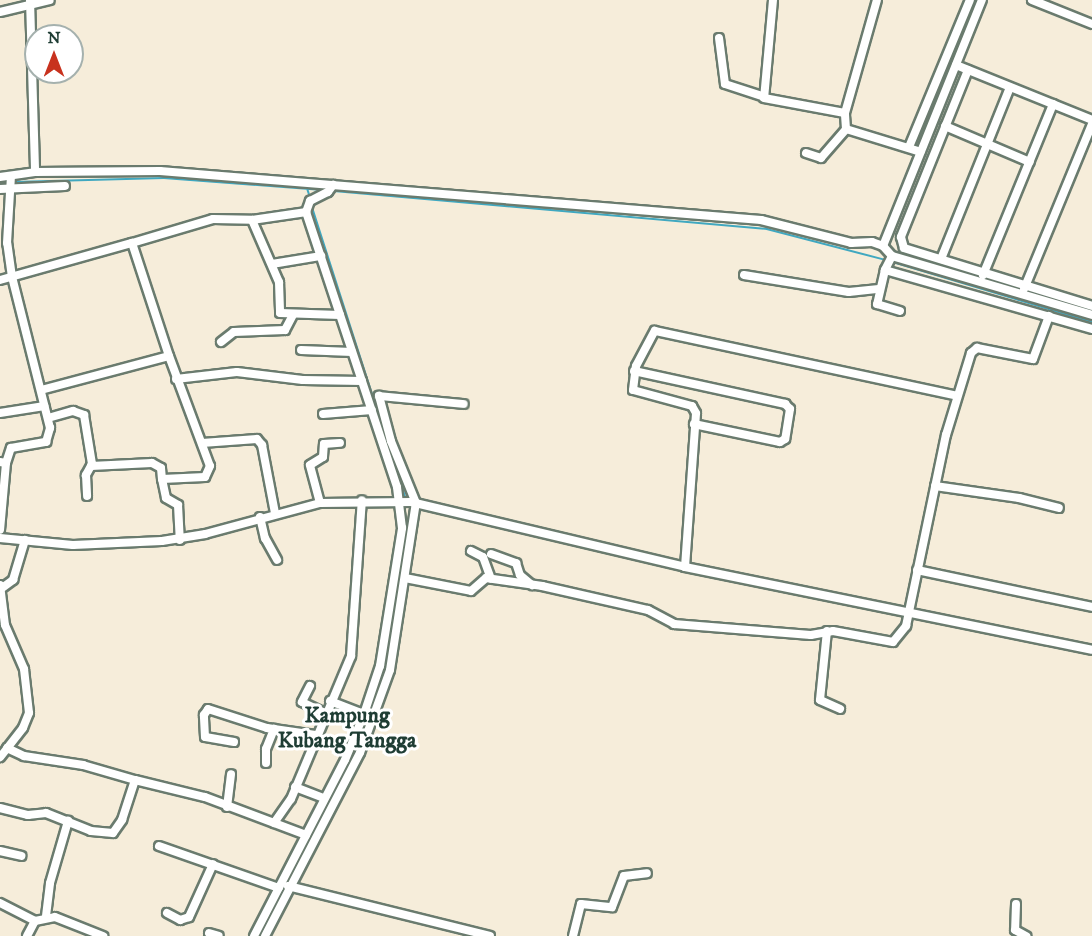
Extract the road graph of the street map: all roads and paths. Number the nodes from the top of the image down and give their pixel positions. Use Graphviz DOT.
graph roads {
  1 [pos="50,0"];
  2 [pos="773,0"];
  3 [pos="877,0"];
  4 [pos="970,0"];
  5 [pos="982,0"];
  6 [pos="1037,1"];
  7 [pos="36,2"];
  8 [pos="0,12"];
  9 [pos="1092,24"];
  10 [pos="719,38"];
  11 [pos="956,65"];
  12 [pos="968,70"];
  13 [pos="1010,87"];
  14 [pos="763,96"];
  15 [pos="1053,104"];
  16 [pos="845,113"];
  17 [pos="1092,122"];
  18 [pos="945,126"];
  19 [pos="846,129"];
  20 [pos="987,144"];
  21 [pos="909,147"];
  22 [pos="921,152"];
  23 [pos="806,153"];
  24 [pos="1030,162"];
  25 [pos="35,172"];
  26 [pos="12,176"];
  27 [pos="0,177"];
  28 [pos="333,184"];
  29 [pos="65,186"];
  30 [pos="11,188"];
  31 [pos="0,189"];
  32 [pos="306,212"];
  33 [pos="252,220"];
  34 [pos="132,243"];
  35 [pos="883,246"];
  36 [pos="321,256"];
  37 [pos="941,259"];
  38 [pos="889,263"];
  39 [pos="273,264"];
  40 [pos="984,272"];
  41 [pos="744,275"];
  42 [pos="12,277"];
  43 [pos="0,280"];
  44 [pos="980,282"];
  45 [pos="879,289"];
  46 [pos="1023,290"];
  47 [pos="1092,306"];
  48 [pos="900,311"];
  49 [pos="293,315"];
  50 [pos="340,315"];
  51 [pos="1092,315"];
  52 [pos="1049,316"];
  53 [pos="1092,329"];
  54 [pos="221,342"];
  55 [pos="301,350"];
  56 [pos="352,352"];
  57 [pos="169,356"];
  58 [pos="634,370"];
  59 [pos="176,379"];
  60 [pos="362,381"];
  61 [pos="41,390"];
  62 [pos="957,396"];
  63 [pos="464,404"];
  64 [pos="44,406"];
  65 [pos="372,410"];
  66 [pos="0,413"];
  67 [pos="323,414"];
  68 [pos="48,418"];
  69 [pos="694,424"];
  70 [pos="202,443"];
  71 [pos="340,443"];
  72 [pos="3,462"];
  73 [pos="91,466"];
  74 [pos="162,478"];
  75 [pos="934,486"];
  76 [pos="87,496"];
  77 [pos="362,500"];
  78 [pos="400,502"];
  79 [pos="320,503"];
  80 [pos="414,503"];
  81 [pos="1059,508"];
  82 [pos="275,513"];
  83 [pos="260,518"];
  84 [pos="0,530"];
  85 [pos="0,538"];
  86 [pos="25,540"];
  87 [pos="180,540"];
  88 [pos="471,551"];
  89 [pos="491,554"];
  90 [pos="278,560"];
  91 [pos="685,567"];
  92 [pos="917,570"];
  93 [pos="405,578"];
  94 [pos="491,579"];
  95 [pos="533,585"];
  96 [pos="1,587"];
  97 [pos="1092,607"];
  98 [pos="910,610"];
  99 [pos="827,631"];
  100 [pos="1092,650"];
  101 [pos="310,686"];
  102 [pos="330,701"];
  103 [pos="840,709"];
  104 [pos="325,713"];
  105 [pos="364,714"];
  106 [pos="274,729"];
  107 [pos="316,735"];
  108 [pos="234,742"];
  109 [pos="8,748"];
  110 [pos="0,757"];
  111 [pos="352,757"];
  112 [pos="266,763"];
  113 [pos="231,774"];
  114 [pos="135,780"];
  115 [pos="295,787"];
  116 [pos="324,798"];
  117 [pos="227,807"];
  118 [pos="0,808"];
  119 [pos="68,821"];
  120 [pos="274,824"];
  121 [pos="306,834"];
  122 [pos="159,846"];
  123 [pos="0,851"];
  124 [pos="21,856"];
  125 [pos="213,864"];
  126 [pos="647,873"];
  127 [pos="284,886"];
  128 [pos="0,903"];
  129 [pos="1016,904"];
  130 [pos="167,914"];
  131 [pos="46,916"];
  132 [pos="35,921"];
  133 [pos="209,933"];
  134 [pos="27,936"];
  135 [pos="102,936"];
  136 [pos="219,936"];
  137 [pos="254,936"];
  138 [pos="265,936"];
  139 [pos="490,936"];
  140 [pos="573,936"];
  141 [pos="1026,936"];
  1 -- 7 [label="street"];
  2 -- 14 [label="street"];
  3 -- 16 [label="street"];
  4 -- 21 [label="street"];
  5 -- 11 [label="street"];
  6 -- 9 [label="street"];
  7 -- 8 [label="street"];
  7 -- 25 [label="street"];
  10 -- 14 [label="street"];
  11 -- 12 [label="street"];
  11 -- 22 [label="street"];
  12 -- 13 [label="street"];
  12 -- 18 [label="street"];
  13 -- 15 [label="street"];
  13 -- 20 [label="street"];
  14 -- 16 [label="street"];
  15 -- 17 [label="street"];
  15 -- 24 [label="street"];
  16 -- 19 [label="street"];
  17 -- 46 [label="street"];
  18 -- 20 [label="street"];
  18 -- 37 [label="street"];
  19 -- 21 [label="street"];
  19 -- 23 [label="street"];
  20 -- 24 [label="street"];
  20 -- 37 [label="street"];
  21 -- 22 [label="street"];
  22 -- 35 [label="street"];
  24 -- 40 [label="street"];
  25 -- 26 [label="street"];
  25 -- 28 [label="street"];
  26 -- 27 [label="street"];
  26 -- 30 [label="street"];
  28 -- 32 [label="street"];
  28 -- 35 [label="street"];
  29 -- 30 [label="street"];
  30 -- 31 [label="street"];
  30 -- 42 [label="street"];
  32 -- 33 [label="street"];
  32 -- 36 [label="street"];
  33 -- 34 [label="street"];
  33 -- 39 [label="street"];
  34 -- 42 [label="street"];
  34 -- 57 [label="street"];
  35 -- 38 [label="street"];
  36 -- 39 [label="street"];
  36 -- 50 [label="street"];
  37 -- 40 [label="street"];
  38 -- 44 [label="street"];
  38 -- 45 [label="street"];
  38 -- 52 [label="street"];
  39 -- 49 [label="street"];
  40 -- 44 [label="street"];
  40 -- 46 [label="street"];
  41 -- 45 [label="street"];
  42 -- 43 [label="street"];
  42 -- 61 [label="street"];
  44 -- 46 [label="street"];
  45 -- 48 [label="street"];
  46 -- 47 [label="street"];
  46 -- 51 [label="street"];
  49 -- 50 [label="street"];
  49 -- 54 [label="street"];
  50 -- 56 [label="street"];
  52 -- 53 [label="street"];
  52 -- 62 [label="street"];
  55 -- 56 [label="street"];
  56 -- 60 [label="street"];
  57 -- 59 [label="street"];
  57 -- 61 [label="street"];
  58 -- 62 [label="street"];
  58 -- 69 [label="street"];
  58 -- 69 [label="street"];
  59 -- 60 [label="street"];
  59 -- 70 [label="street"];
  60 -- 65 [label="street"];
  61 -- 64 [label="street"];
  62 -- 75 [label="street"];
  63 -- 80 [label="street"];
  64 -- 66 [label="street"];
  64 -- 68 [label="street"];
  65 -- 67 [label="street"];
  65 -- 78 [label="street"];
  68 -- 72 [label="street"];
  68 -- 73 [label="street"];
  69 -- 91 [label="street"];
  70 -- 74 [label="street"];
  70 -- 82 [label="street"];
  71 -- 79 [label="street"];
  72 -- 84 [label="street"];
  73 -- 74 [label="street"];
  73 -- 76 [label="street"];
  74 -- 87 [label="street"];
  75 -- 81 [label="street"];
  75 -- 92 [label="street"];
  77 -- 78 [label="street"];
  77 -- 79 [label="street"];
  77 -- 102 [label="street"];
  78 -- 80 [label="street"];
  78 -- 105 [label="street"];
  79 -- 82 [label="street"];
  80 -- 91 [label="street"];
  80 -- 93 [label="street"];
  82 -- 83 [label="street"];
  83 -- 87 [label="street"];
  83 -- 90 [label="street"];
  85 -- 86 [label="street"];
  86 -- 87 [label="street"];
  86 -- 96 [label="street"];
  88 -- 94 [label="street"];
  89 -- 95 [label="street"];
  91 -- 98 [label="street"];
  92 -- 97 [label="street"];
  92 -- 98 [label="street"];
  93 -- 94 [label="street"];
  93 -- 111 [label="street"];
  94 -- 95 [label="street"];
  95 -- 99 [label="street"];
  96 -- 109 [label="street"];
  98 -- 99 [label="street"];
  98 -- 100 [label="street"];
  99 -- 103 [label="street"];
  101 -- 104 [label="street"];
  102 -- 104 [label="street"];
  102 -- 105 [label="street"];
  104 -- 107 [label="street"];
  105 -- 111 [label="street"];
  106 -- 107 [label="street"];
  106 -- 108 [label="street"];
  106 -- 112 [label="street"];
  107 -- 115 [label="street"];
  109 -- 110 [label="street"];
  109 -- 114 [label="street"];
  111 -- 116 [label="street"];
  111 -- 127 [label="street"];
  113 -- 117 [label="street"];
  114 -- 117 [label="street"];
  114 -- 119 [label="street"];
  115 -- 116 [label="street"];
  115 -- 120 [label="street"];
  116 -- 121 [label="street"];
  117 -- 120 [label="street"];
  118 -- 119 [label="street"];
  119 -- 131 [label="street"];
  120 -- 121 [label="street"];
  121 -- 127 [label="street"];
  122 -- 125 [label="street"];
  123 -- 124 [label="street"];
  125 -- 127 [label="street"];
  125 -- 130 [label="street"];
  126 -- 140 [label="street"];
  127 -- 137 [label="street"];
  127 -- 138 [label="street"];
  127 -- 139 [label="street"];
  128 -- 132 [label="street"];
  129 -- 141 [label="street"];
  131 -- 132 [label="street"];
  131 -- 135 [label="street"];
  132 -- 134 [label="street"];
  133 -- 136 [label="street"];
}
